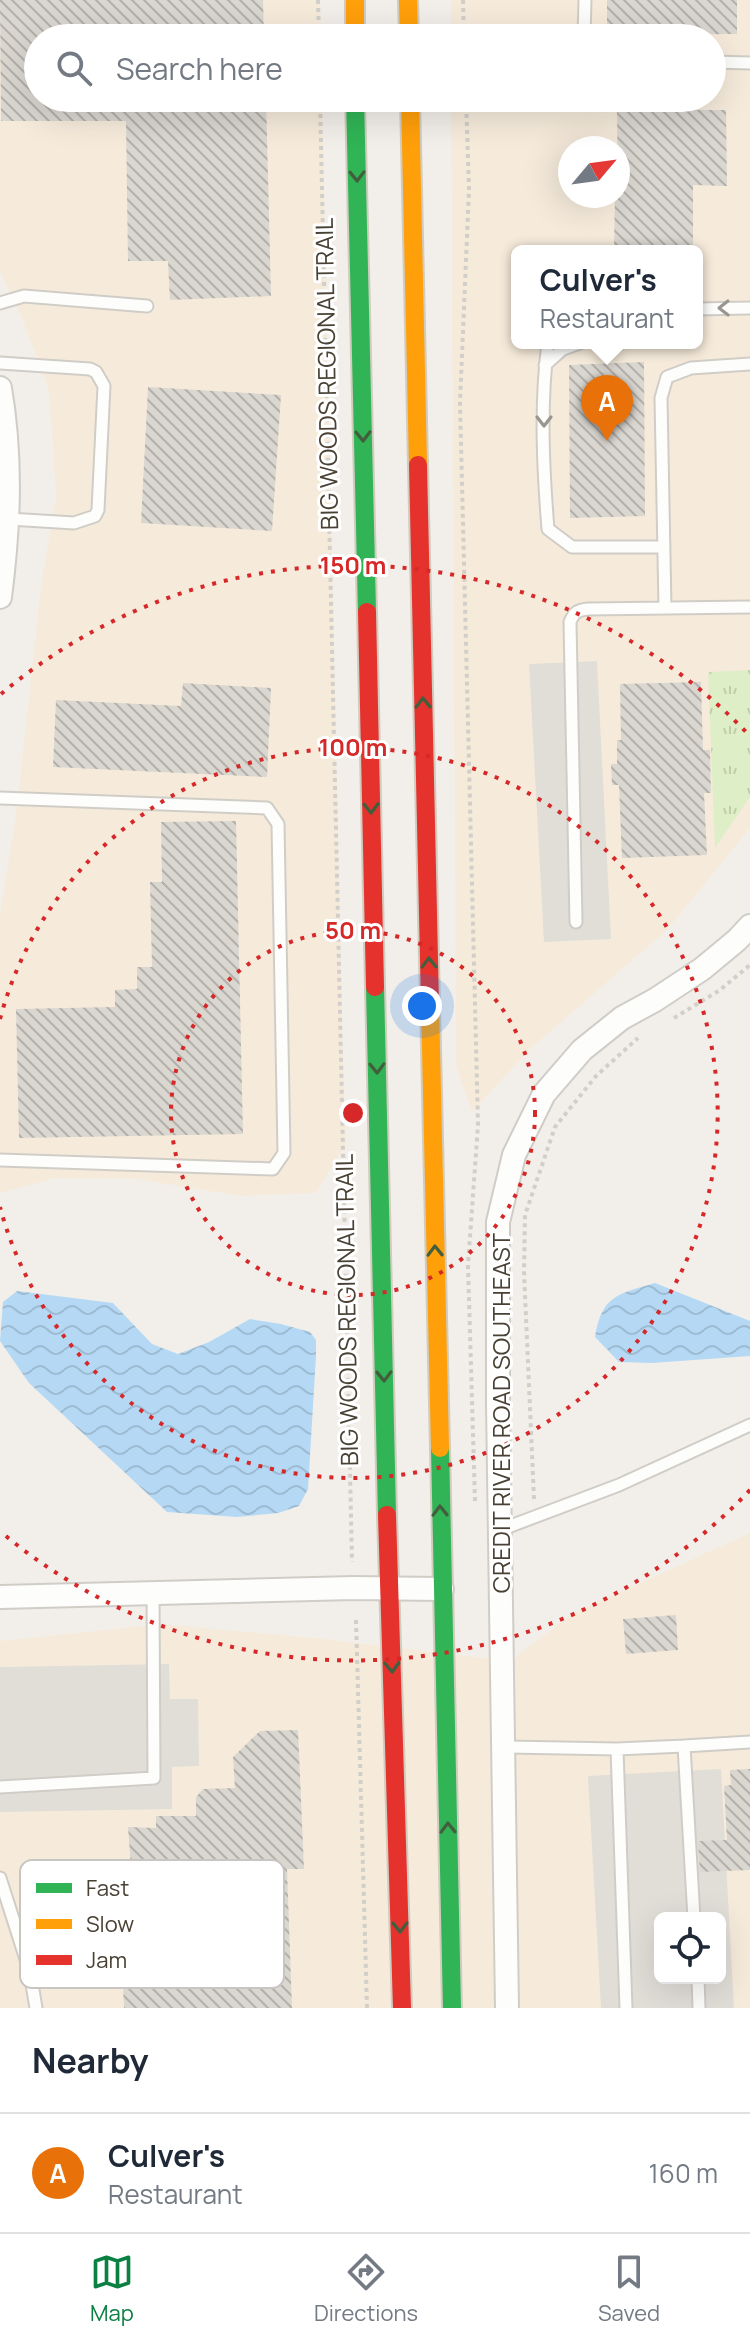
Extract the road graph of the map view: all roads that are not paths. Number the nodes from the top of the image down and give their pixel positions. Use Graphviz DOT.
graph roads {
  1 [pos="355,0"];
  2 [pos="408,0"];
  3 [pos="585,0"];
  4 [pos="355,24"];
  5 [pos="409,24"];
  6 [pos="584,24"];
  7 [pos="726,62"];
  8 [pos="750,63"];
  9 [pos="355,112"];
  10 [pos="410,112"];
  11 [pos="0,303"];
  12 [pos="147,306"];
  13 [pos="750,308"];
  14 [pos="703,309"];
  15 [pos="547,349"];
  16 [pos="563,349"];
  17 [pos="0,363"];
  18 [pos="750,364"];
  19 [pos="545,365"];
  20 [pos="0,388"];
  21 [pos="2,414"];
  22 [pos="9,519"];
  23 [pos="664,547"];
  24 [pos="0,589"];
  25 [pos="0,597"];
  26 [pos="750,607"];
  27 [pos="665,608"];
  28 [pos="0,798"];
  29 [pos="576,922"];
  30 [pos="750,926"];
  31 [pos="0,1160"];
  32 [pos="750,1425"];
  33 [pos="500,1531"];
  34 [pos="389,1589"];
  35 [pos="442,1589"];
  36 [pos="153,1593"];
  37 [pos="0,1597"];
  38 [pos="750,1742"];
  39 [pos="684,1746"];
  40 [pos="503,1747"];
  41 [pos="617,1749"];
  42 [pos="0,1787"];
  43 [pos="0,1878"];
  44 [pos="694,1912"];
  45 [pos="20,1941"];
  46 [pos="698,1984"];
  47 [pos="33,1988"];
  48 [pos="36,2008"];
  49 [pos="402,2008"];
  50 [pos="452,2008"];
  51 [pos="507,2008"];
  52 [pos="626,2008"];
  53 [pos="699,2008"];
  1 -- 4 [label="main road"];
  2 -- 5 [label="main road"];
  3 -- 6 [label="lane"];
  7 -- 8 [label="lane"];
  9 -- 34 [label="main road, one-way"];
  35 -- 10 [label="main road, one-way"];
  11 -- 12 [label="lane"];
  13 -- 14 [label="lane, one-way"];
  15 -- 19 [label="lane"];
  16 -- 19 [label="lane"];
  17 -- 22 [label="lane"];
  18 -- 23 [label="lane"];
  19 -- 23 [label="lane, one-way"];
  20 -- 21 [label="street"];
  21 -- 22 [label="street"];
  22 -- 24 [label="street"];
  23 -- 27 [label="lane"];
  24 -- 25 [label="street"];
  26 -- 27 [label="lane"];
  27 -- 29 [label="lane"];
  28 -- 31 [label="lane"];
  30 -- 33 [label="street, CREDIT RIVER ROAD SOUTHEAST"];
  32 -- 33 [label="lane"];
  33 -- 40 [label="street, CREDIT RIVER ROAD SOUTHEAST"];
  34 -- 35 [label="street"];
  34 -- 36 [label="street"];
  34 -- 49 [label="main road, one-way"];
  50 -- 35 [label="main road, one-way"];
  36 -- 37 [label="street"];
  36 -- 42 [label="lane"];
  38 -- 39 [label="lane"];
  39 -- 41 [label="lane"];
  39 -- 44 [label="lane"];
  40 -- 41 [label="lane"];
  40 -- 51 [label="street, CREDIT RIVER ROAD SOUTHEAST"];
  41 -- 52 [label="lane"];
  43 -- 45 [label="lane"];
  46 -- 53 [label="lane"];
  47 -- 48 [label="lane"];
}
